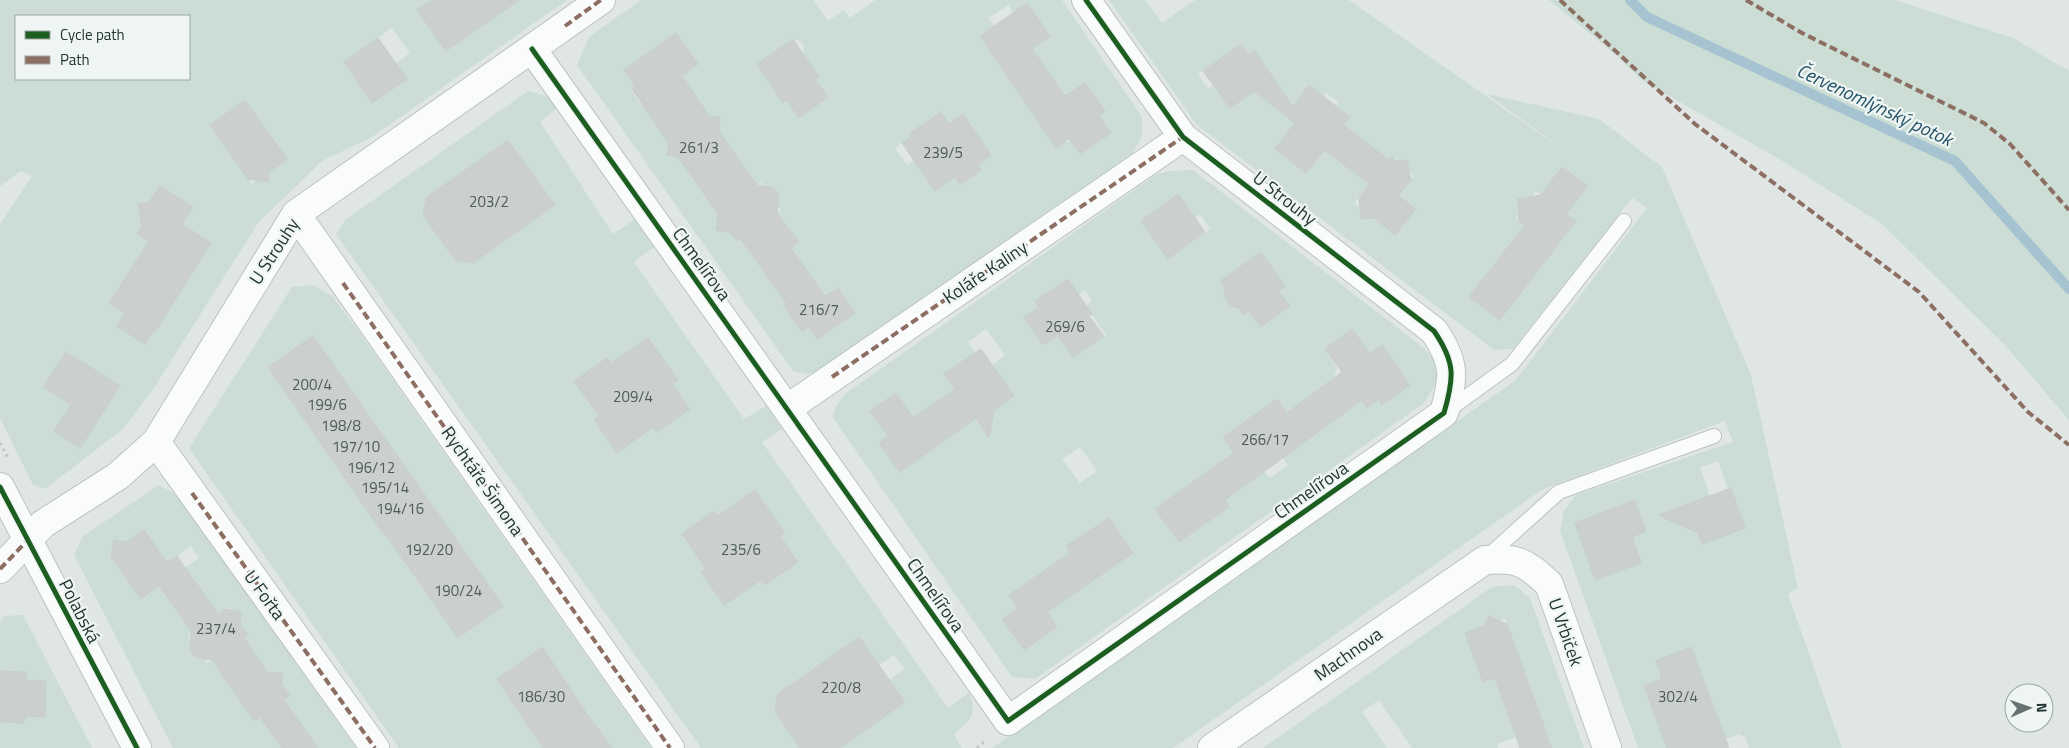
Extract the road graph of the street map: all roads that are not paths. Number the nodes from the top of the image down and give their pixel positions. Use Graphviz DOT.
graph roads {
  1 [pos="601,0"];
  2 [pos="1086,0"];
  3 [pos="532,49"];
  4 [pos="1183,137"];
  5 [pos="296,214"];
  6 [pos="1624,221"];
  7 [pos="788,408"];
  8 [pos="1444,413"];
  9 [pos="1714,436"];
  10 [pos="156,442"];
  11 [pos="0,487"];
  12 [pos="28,540"];
  13 [pos="1484,560"];
  14 [pos="0,569"];
  15 [pos="137,748"];
  16 [pos="375,748"];
  17 [pos="670,748"];
  18 [pos="1212,748"];
  19 [pos="1607,748"];
  1 -- 3 [label="street, U Strouhy"];
  2 -- 4 [label="street, U Strouhy"];
  3 -- 5 [label="street, U Strouhy"];
  3 -- 7 [label="street, Chmelířova"];
  4 -- 7 [label="street, Koláře Kaliny"];
  4 -- 8 [label="street, U Strouhy"];
  5 -- 10 [label="street, U Strouhy"];
  5 -- 17 [label="street, Rychtáře Šimona"];
  6 -- 8 [label="lane"];
  7 -- 8 [label="street, Chmelířova"];
  9 -- 13 [label="lane"];
  10 -- 12 [label="street, U Strouhy"];
  10 -- 16 [label="street, U Fořta"];
  11 -- 12 [label="street, Polabská"];
  12 -- 14 [label="street, U Strouhy"];
  12 -- 15 [label="street, Polabská"];
  13 -- 18 [label="street, Machnova"];
  13 -- 19 [label="street, U Vrbiček"];
}
